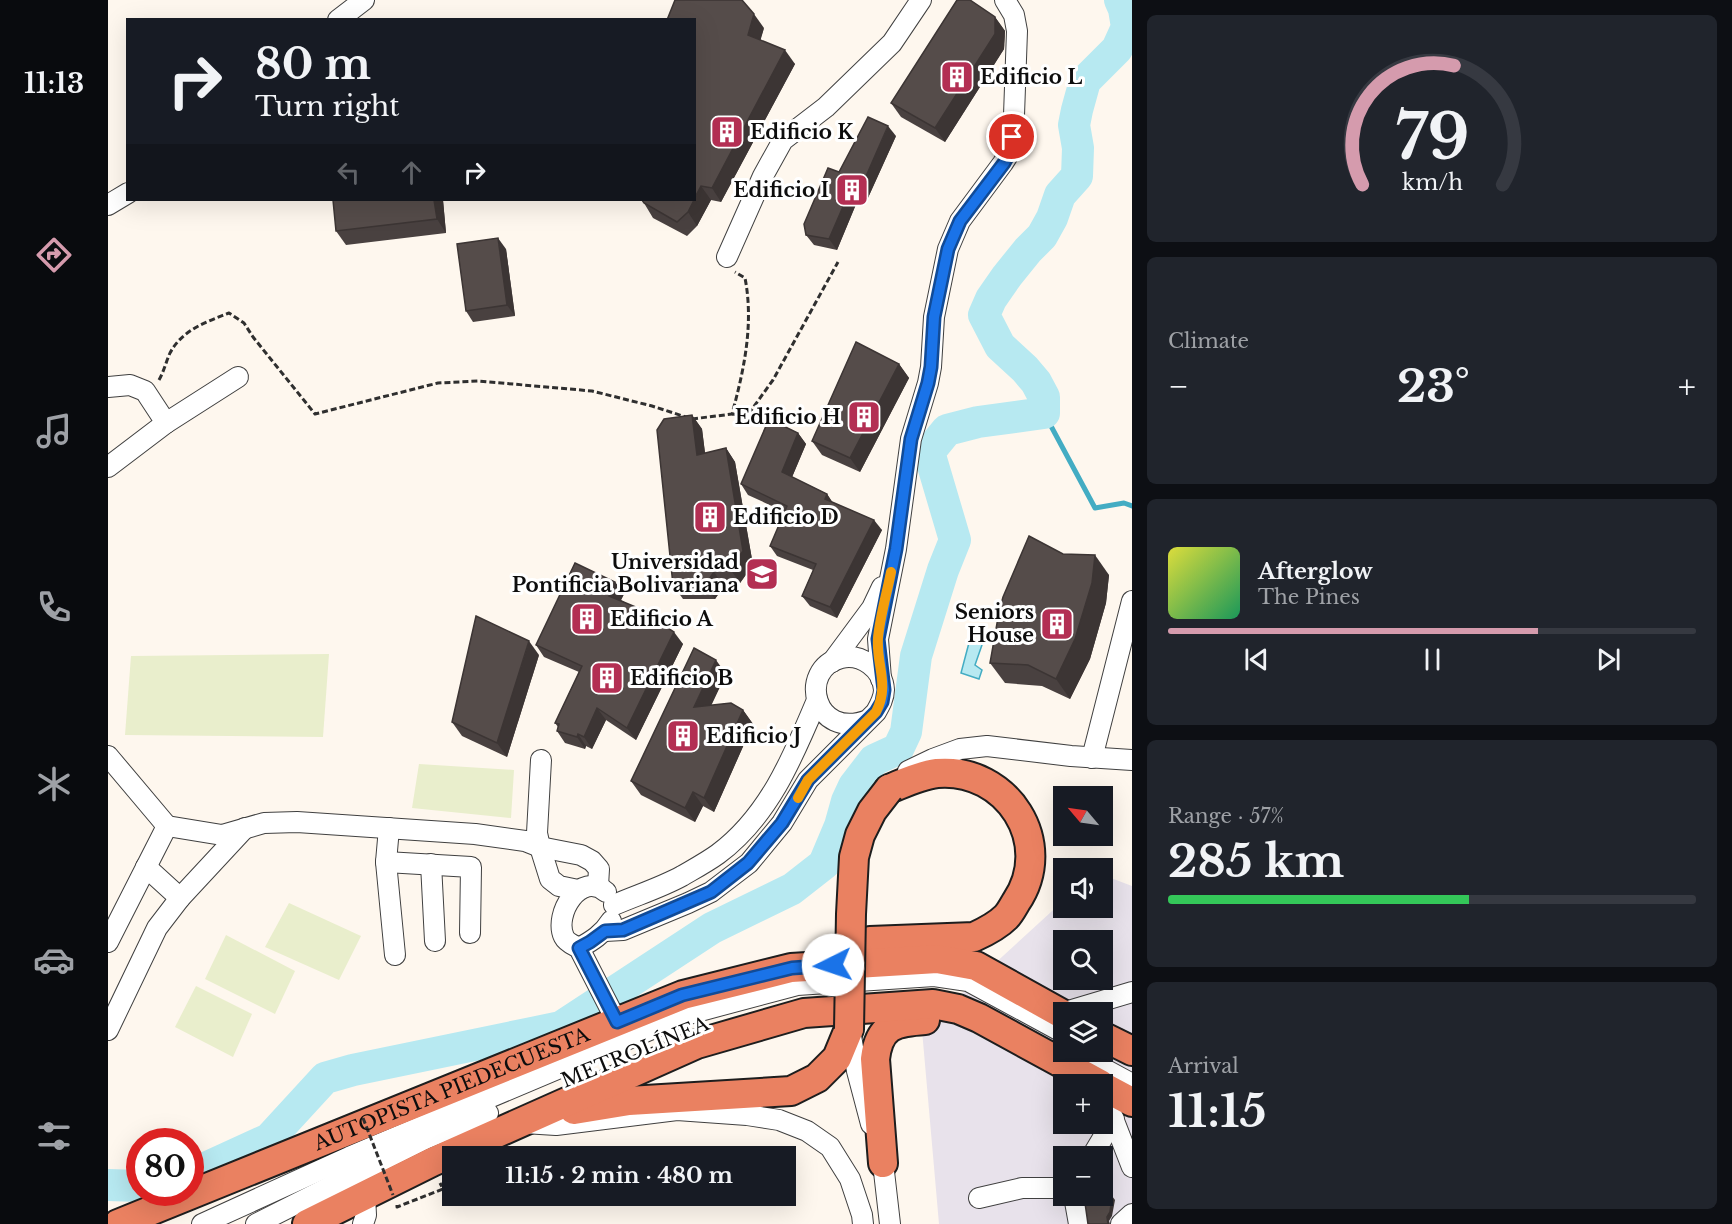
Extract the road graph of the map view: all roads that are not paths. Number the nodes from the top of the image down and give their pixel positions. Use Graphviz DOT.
graph roads {
  1 [pos="364,0"];
  2 [pos="921,0"];
  3 [pos="1005,0"];
  4 [pos="341,18"];
  5 [pos="126,194"];
  6 [pos="108,205"];
  7 [pos="729,252"];
  8 [pos="238,377"];
  9 [pos="108,387"];
  10 [pos="166,423"];
  11 [pos="108,467"];
  12 [pos="894,560"];
  13 [pos="1132,601"];
  14 [pos="832,662"];
  15 [pos="881,679"];
  16 [pos="817,700"];
  17 [pos="868,720"];
  18 [pos="108,756"];
  19 [pos="1092,758"];
  20 [pos="1132,759"];
  21 [pos="541,760"];
  22 [pos="889,789"];
  23 [pos="167,826"];
  24 [pos="244,828"];
  25 [pos="389,828"];
  26 [pos="540,848"];
  27 [pos="386,862"];
  28 [pos="431,864"];
  29 [pos="146,867"];
  30 [pos="598,886"];
  31 [pos="578,890"];
  32 [pos="180,898"];
  33 [pos="614,905"];
  34 [pos="605,931"];
  35 [pos="471,933"];
  36 [pos="435,941"];
  37 [pos="108,942"];
  38 [pos="579,948"];
  39 [pos="395,955"];
  40 [pos="792,968"];
  41 [pos="1132,992"];
  42 [pos="1105,1002"];
  43 [pos="1053,1012"];
  44 [pos="612,1013"];
  45 [pos="1053,1014"];
  46 [pos="979,1018"];
  47 [pos="849,1029"];
  48 [pos="108,1030"];
  49 [pos="1053,1040"];
  50 [pos="1113,1042"];
  51 [pos="1132,1052"];
  52 [pos="1113,1060"];
  53 [pos="1091,1062"];
  54 [pos="1132,1070"];
  55 [pos="1079,1074"];
  56 [pos="1132,1084"];
  57 [pos="1113,1100"];
  58 [pos="1123,1111"];
  59 [pos="518,1122"];
  60 [pos="1099,1146"];
  61 [pos="883,1163"];
  62 [pos="1132,1167"];
  63 [pos="1053,1188"];
  64 [pos="379,1195"];
  65 [pos="979,1198"];
  66 [pos="1075,1206"];
  67 [pos="1132,1214"];
  68 [pos="118,1224"];
  69 [pos="202,1224"];
  70 [pos="256,1224"];
  71 [pos="307,1224"];
  72 [pos="363,1224"];
  73 [pos="863,1224"];
  74 [pos="890,1224"];
  75 [pos="1078,1224"];
  76 [pos="1121,1224"];
  1 -- 4 [label="street"];
  2 -- 7 [label="street"];
  3 -- 12 [label="street"];
  5 -- 6 [label="street"];
  8 -- 10 [label="street"];
  9 -- 10 [label="street"];
  10 -- 11 [label="street"];
  12 -- 14 [label="street"];
  12 -- 15 [label="street"];
  13 -- 19 [label="street"];
  14 -- 15 [label="street"];
  14 -- 16 [label="street"];
  15 -- 17 [label="street"];
  16 -- 17 [label="street"];
  16 -- 33 [label="street"];
  17 -- 34 [label="street"];
  18 -- 23 [label="street"];
  19 -- 20 [label="street"];
  19 -- 22 [label="street"];
  21 -- 26 [label="street"];
  22 -- 40 [label="highway"];
  22 -- 47 [label="highway, bridge"];
  23 -- 24 [label="street"];
  23 -- 29 [label="street"];
  24 -- 25 [label="street"];
  24 -- 32 [label="street"];
  25 -- 26 [label="street"];
  25 -- 27 [label="street"];
  26 -- 30 [label="street"];
  26 -- 31 [label="street"];
  27 -- 28 [label="street"];
  27 -- 39 [label="street"];
  28 -- 35 [label="street"];
  28 -- 36 [label="street"];
  29 -- 32 [label="street"];
  29 -- 37 [label="street"];
  30 -- 31 [label="street"];
  30 -- 33 [label="street"];
  31 -- 38 [label="street"];
  32 -- 48 [label="street"];
  33 -- 34 [label="street"];
  34 -- 38 [label="street"];
  38 -- 44 [label="street"];
  40 -- 43 [label="highway, AUTOPISTA PIEDECUESTA"];
  40 -- 44 [label="highway, AUTOPISTA PIEDECUESTA"];
  41 -- 42 [label="street"];
  44 -- 68 [label="highway, AUTOPISTA PIEDECUESTA"];
  45 -- 69 [label="street, METROLÍNEA"];
  46 -- 55 [label="highway"];
  46 -- 59 [label="highway"];
  46 -- 61 [label="highway"];
  47 -- 59 [label="highway"];
  47 -- 61 [label="street"];
  49 -- 70 [label="street, METROLÍNEA"];
  50 -- 51 [label="highway"];
  52 -- 54 [label="street"];
  53 -- 56 [label="street"];
  57 -- 58 [label="highway"];
  58 -- 60 [label="street"];
  58 -- 62 [label="street"];
  59 -- 64 [label="highway"];
  59 -- 73 [label="street"];
  61 -- 74 [label="street"];
  63 -- 65 [label="street"];
  64 -- 71 [label="highway"];
  64 -- 72 [label="street"];
  66 -- 75 [label="street"];
  67 -- 76 [label="street"];
}
